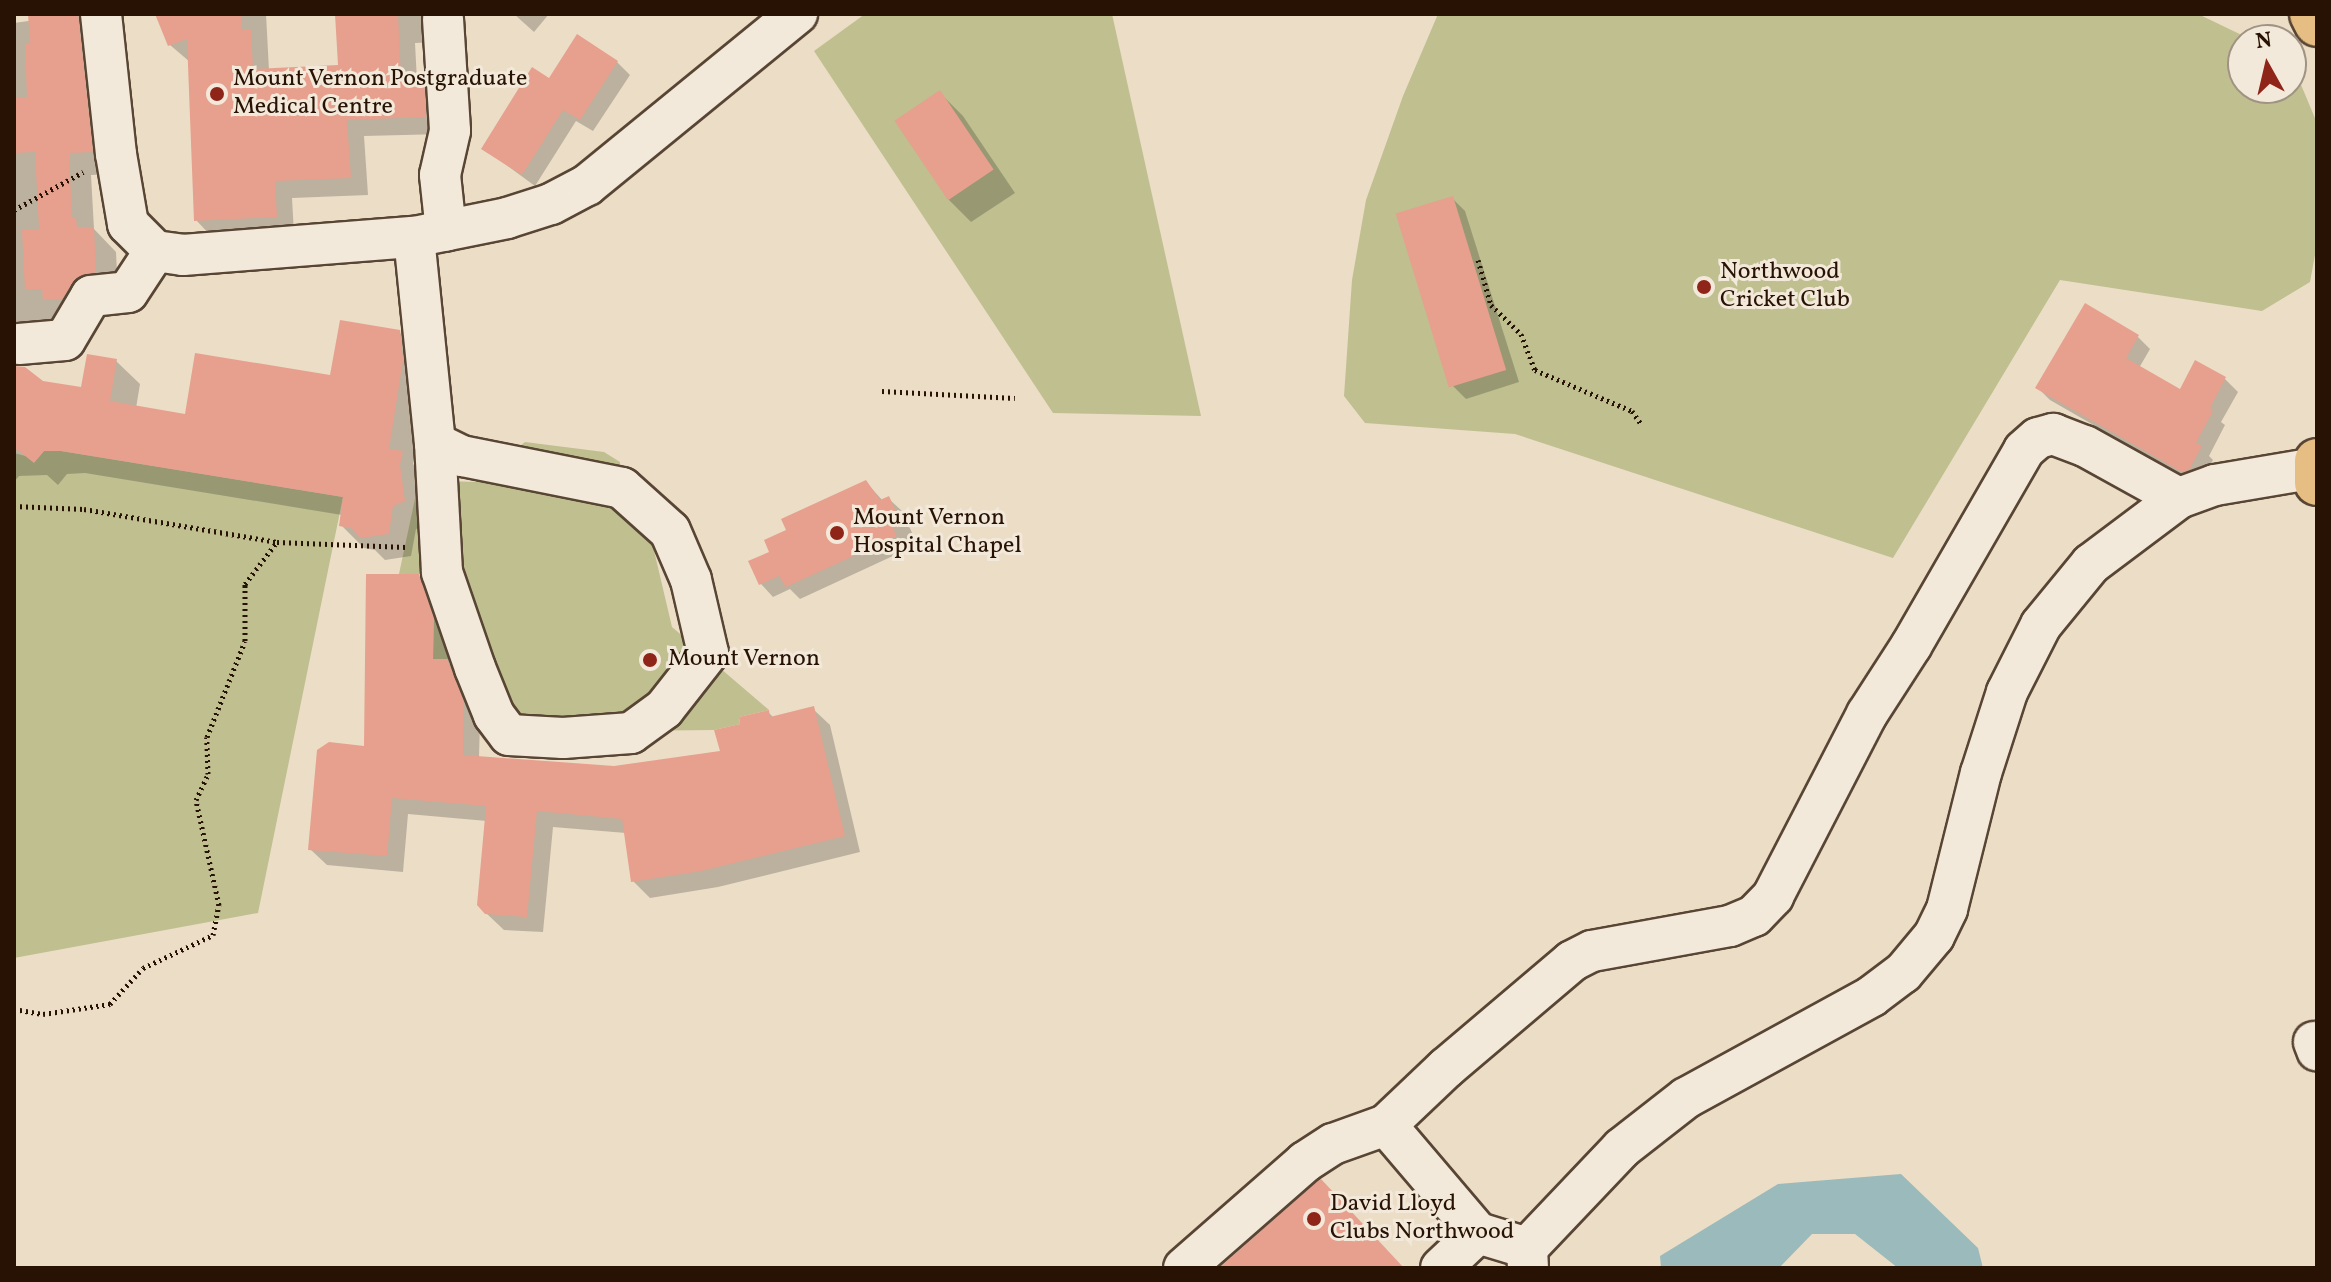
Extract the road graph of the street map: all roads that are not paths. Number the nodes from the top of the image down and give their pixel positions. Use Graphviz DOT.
graph roads {
  1 [pos="101,14"];
  2 [pos="797,14"];
  3 [pos="2312,14"];
  4 [pos="443,19"];
  5 [pos="2317,24"];
  6 [pos="430,234"];
  7 [pos="155,251"];
  8 [pos="19,344"];
  9 [pos="464,448"];
  10 [pos="2317,471"];
  11 [pos="2179,498"];
  12 [pos="1386,1125"];
  13 [pos="1478,1233"];
  14 [pos="1528,1258"];
  15 [pos="1184,1268"];
  16 [pos="1441,1268"];
  1 -- 7 [label="lane"];
  2 -- 6 [label="lane"];
  3 -- 5 [label="main road"];
  4 -- 6 [label="lane"];
  6 -- 7 [label="lane"];
  6 -- 9 [label="lane"];
  7 -- 8 [label="lane"];
  9 -- 9 [label="lane"];
  10 -- 11 [label="lane"];
  11 -- 12 [label="lane"];
  11 -- 14 [label="lane"];
  12 -- 13 [label="lane"];
  12 -- 15 [label="lane"];
  13 -- 14 [label="lane"];
  13 -- 16 [label="lane"];
}
